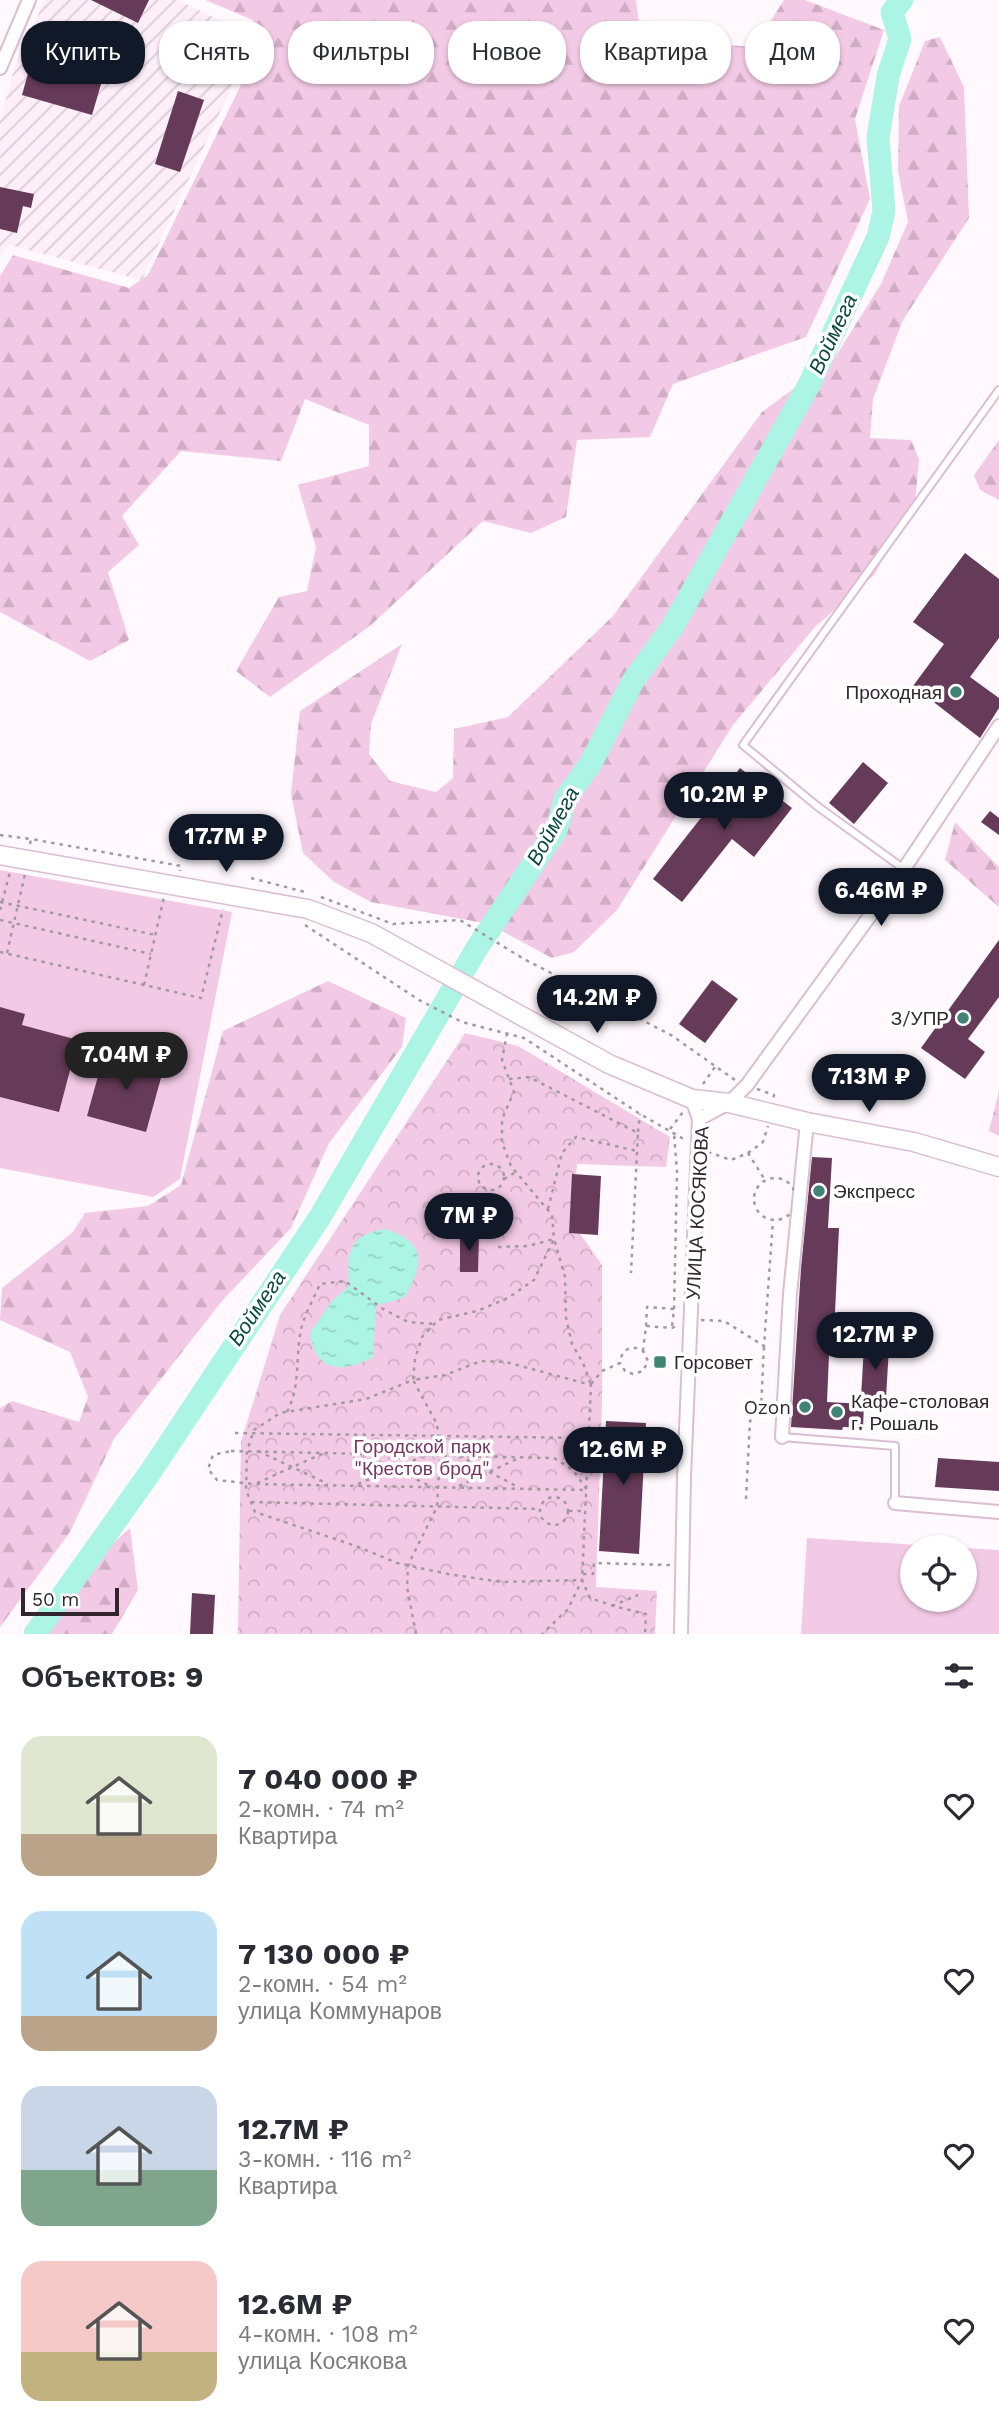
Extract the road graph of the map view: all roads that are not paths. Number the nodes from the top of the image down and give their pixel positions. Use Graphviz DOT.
graph roads {
  1 [pos="29,0"];
  2 [pos="0,68"];
  3 [pos="999,390"];
  4 [pos="999,726"];
  5 [pos="5,862"];
  6 [pos="904,869"];
  7 [pos="692,1099"];
  8 [pos="729,1103"];
  9 [pos="699,1119"];
  10 [pos="807,1122"];
  11 [pos="999,1167"];
  12 [pos="782,1437"];
  13 [pos="895,1503"];
  14 [pos="999,1512"];
  15 [pos="681,1634"];
  1 -- 2 [label="street"];
  3 -- 6 [label="lane"];
  4 -- 6 [label="street, УЛИЦА КОСЯКОВА"];
  5 -- 7 [label="street"];
  6 -- 8 [label="street, УЛИЦА КОСЯКОВА"];
  7 -- 8 [label="street"];
  7 -- 9 [label="street"];
  8 -- 9 [label="street, УЛИЦА КОСЯКОВА"];
  8 -- 10 [label="street"];
  9 -- 15 [label="street, УЛИЦА КОСЯКОВА"];
  10 -- 11 [label="street"];
  10 -- 12 [label="street"];
  12 -- 13 [label="lane"];
  13 -- 14 [label="street"];
}
